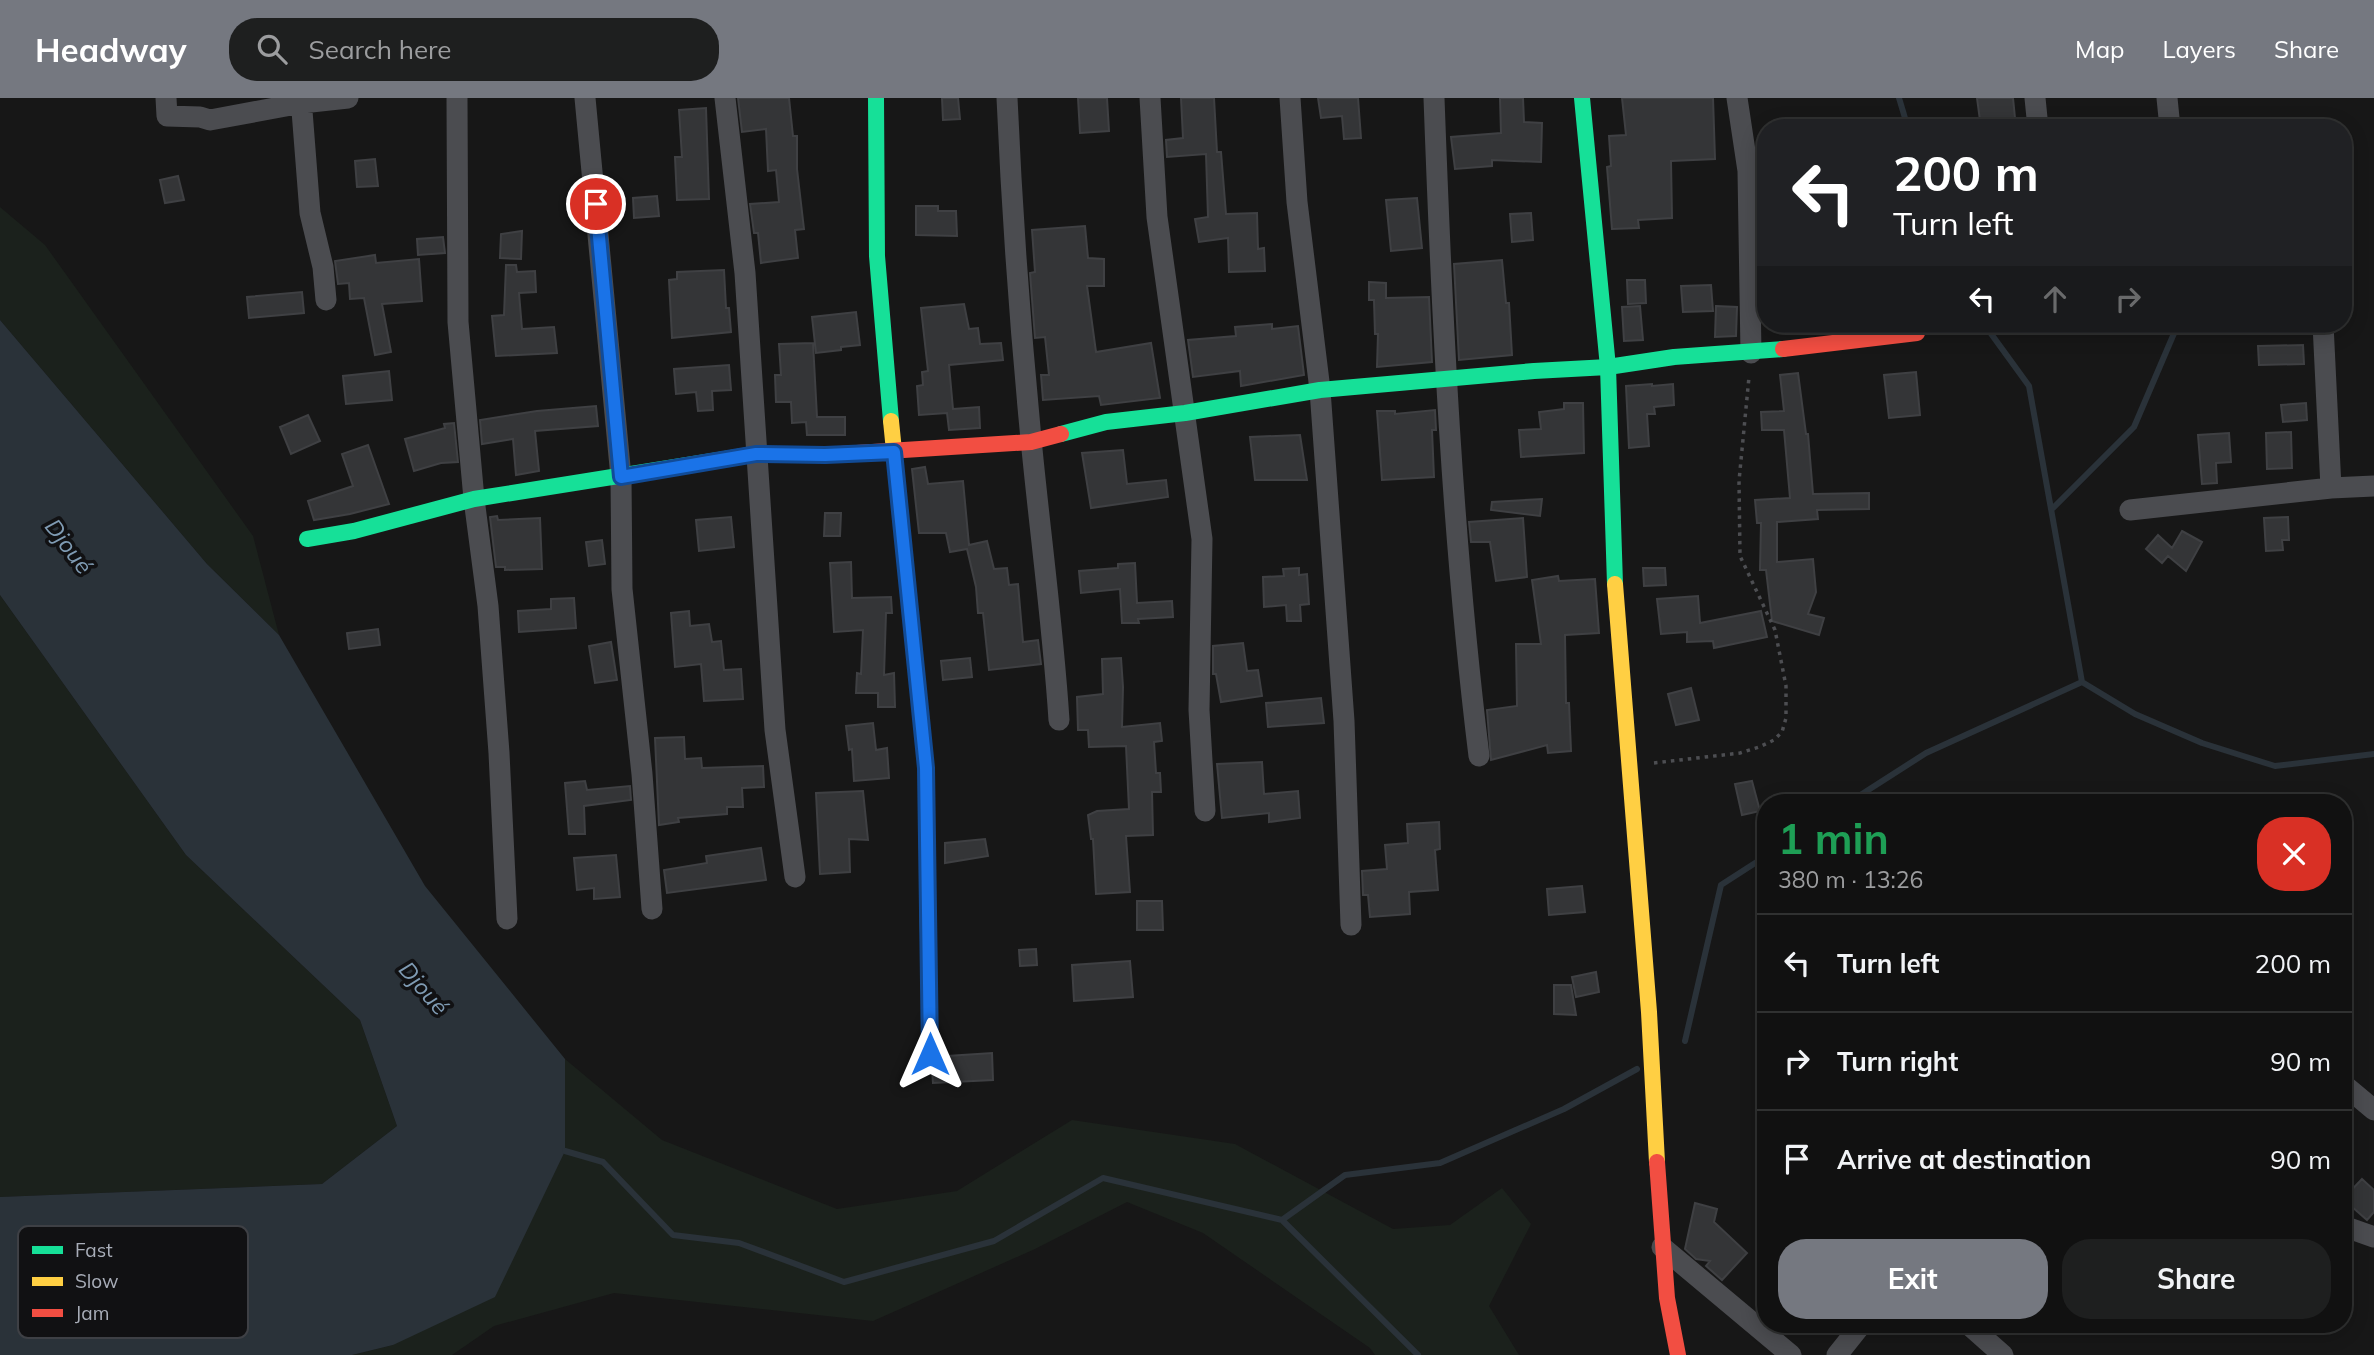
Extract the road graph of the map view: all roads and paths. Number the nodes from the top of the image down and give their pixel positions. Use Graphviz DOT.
graph roads {
  1 [pos="166,98"];
  2 [pos="348,98"];
  3 [pos="457,98"];
  4 [pos="585,98"];
  5 [pos="725,98"];
  6 [pos="876,98"];
  7 [pos="1007,98"];
  8 [pos="1150,98"];
  9 [pos="1290,98"];
  10 [pos="1434,98"];
  11 [pos="1582,98"];
  12 [pos="1737,98"];
  13 [pos="2035,98"];
  14 [pos="2167,98"];
  15 [pos="302,100"];
  16 [pos="2037,119"];
  17 [pos="2169,119"];
  18 [pos="326,300"];
  19 [pos="1917,333"];
  20 [pos="2323,333"];
  21 [pos="1751,353"];
  22 [pos="1608,367"];
  23 [pos="1446,380"];
  24 [pos="1320,390"];
  25 [pos="1185,413"];
  26 [pos="1031,442"];
  27 [pos="894,452"];
  28 [pos="756,454"];
  29 [pos="621,477"];
  30 [pos="2374,486"];
  31 [pos="2332,488"];
  32 [pos="474,499"];
  33 [pos="2130,510"];
  34 [pos="307,539"];
  35 [pos="1059,720"];
  36 [pos="1479,755"];
  37 [pos="1631,765"];
  38 [pos="1205,811"];
  39 [pos="795,877"];
  40 [pos="652,909"];
  41 [pos="508,919"];
  42 [pos="1351,926"];
  43 [pos="930,1054"];
  44 [pos="2352,1092"];
  45 [pos="2374,1110"];
  46 [pos="2352,1229"];
  47 [pos="2374,1237"];
  48 [pos="1662,1247"];
  49 [pos="1757,1327"];
  50 [pos="1765,1333"];
  51 [pos="1855,1333"];
  52 [pos="1978,1333"];
  53 [pos="1678,1355"];
  54 [pos="1791,1355"];
  55 [pos="1837,1355"];
  56 [pos="2003,1355"];
  1 -- 15 [label="street"];
  2 -- 15 [label="street"];
  3 -- 32 [label="street"];
  4 -- 29 [label="street"];
  5 -- 28 [label="street"];
  6 -- 27 [label="street"];
  7 -- 26 [label="street"];
  8 -- 25 [label="street"];
  9 -- 24 [label="street"];
  10 -- 23 [label="street"];
  11 -- 22 [label="street"];
  12 -- 21 [label="street"];
  13 -- 16 [label="street"];
  14 -- 17 [label="street"];
  15 -- 18 [label="street"];
  19 -- 21 [label="street"];
  20 -- 31 [label="street"];
  21 -- 22 [label="street"];
  21 -- 37 [label="path"];
  22 -- 23 [label="street"];
  22 -- 37 [label="street"];
  23 -- 24 [label="street"];
  23 -- 36 [label="street"];
  24 -- 25 [label="street"];
  24 -- 42 [label="street"];
  25 -- 26 [label="street"];
  25 -- 38 [label="street"];
  26 -- 27 [label="street"];
  26 -- 35 [label="street"];
  27 -- 28 [label="street"];
  27 -- 43 [label="street"];
  28 -- 29 [label="street"];
  28 -- 39 [label="street"];
  29 -- 32 [label="street"];
  29 -- 40 [label="street"];
  30 -- 31 [label="street"];
  31 -- 33 [label="street"];
  32 -- 34 [label="street"];
  32 -- 41 [label="street"];
  37 -- 48 [label="street"];
  44 -- 45 [label="street"];
  46 -- 47 [label="street"];
  48 -- 49 [label="street"];
  48 -- 53 [label="street"];
  50 -- 54 [label="street"];
  51 -- 55 [label="street"];
  52 -- 56 [label="street"];
}
